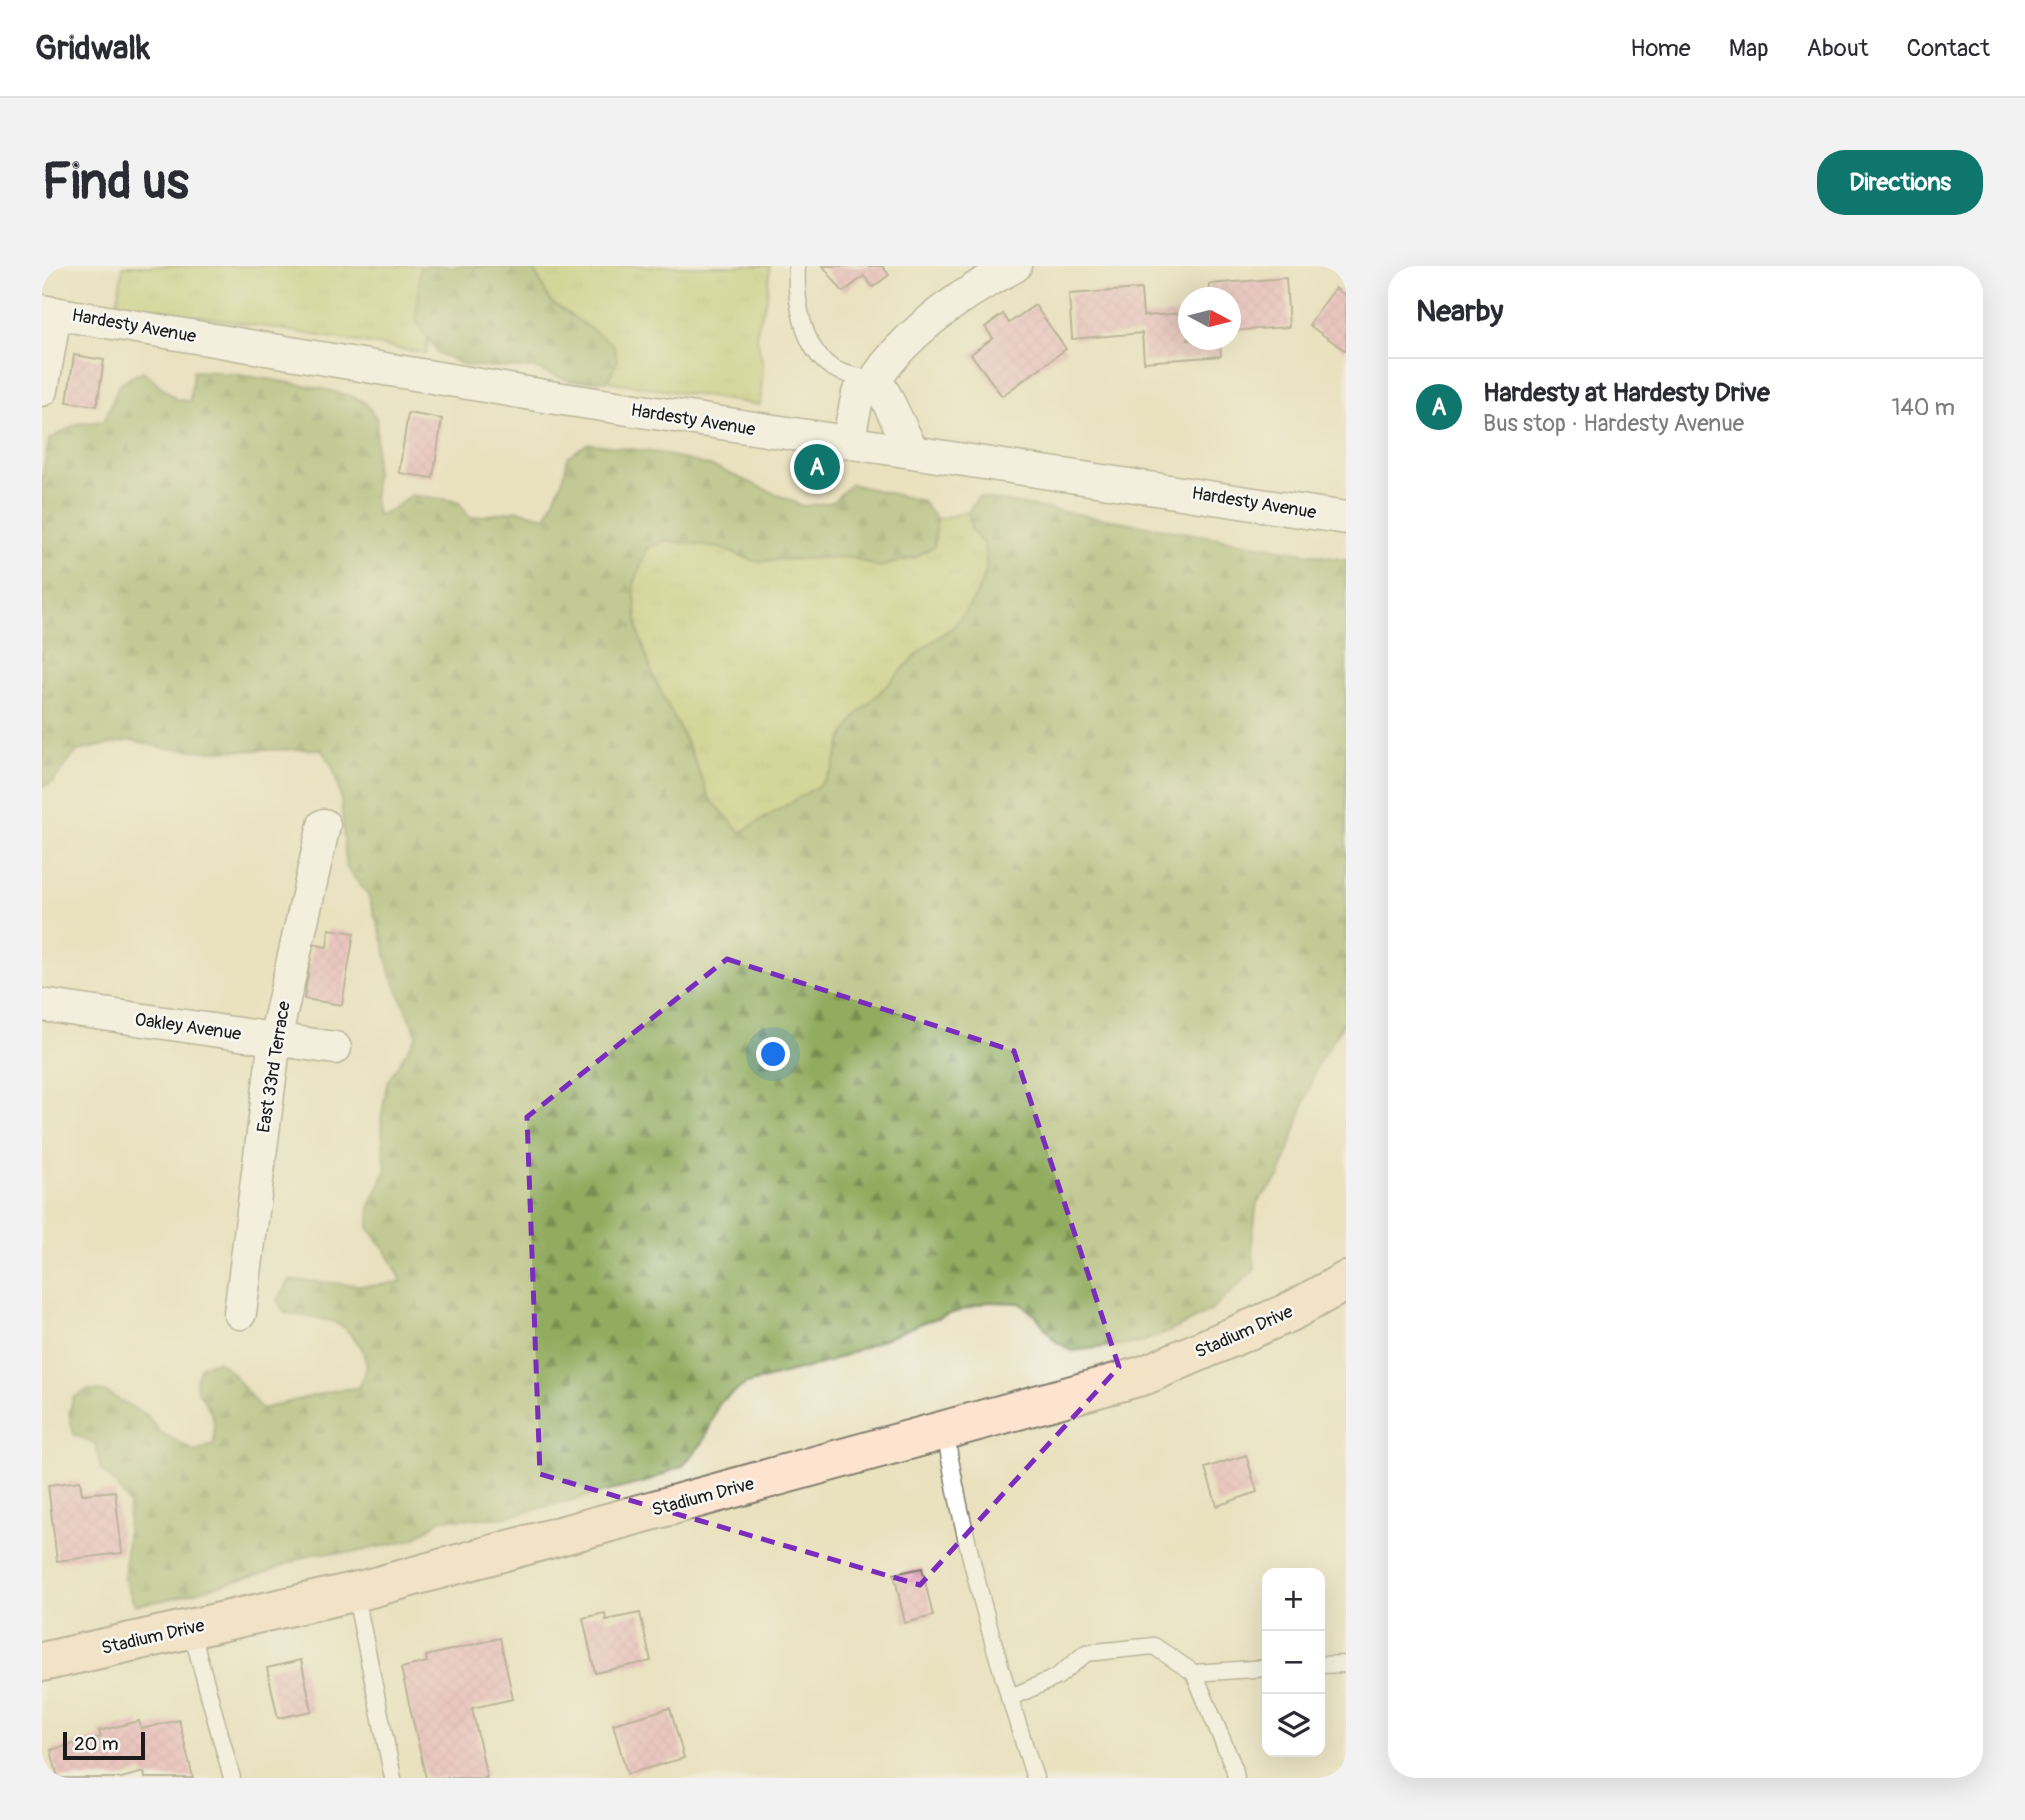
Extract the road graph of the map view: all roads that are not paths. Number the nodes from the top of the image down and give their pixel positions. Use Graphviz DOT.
graph roads {
  1 [pos="797,266"];
  2 [pos="1015,266"];
  3 [pos="48,312"];
  4 [pos="875,380"];
  5 [pos="42,390"];
  6 [pos="848,441"];
  7 [pos="912,451"];
  8 [pos="1346,518"];
  9 [pos="324,825"];
  10 [pos="42,1005"];
  11 [pos="275,1039"];
  12 [pos="335,1048"];
  13 [pos="1346,1282"];
  14 [pos="240,1313"];
  15 [pos="944,1430"];
  16 [pos="355,1592"];
  17 [pos="191,1629"];
  18 [pos="42,1662"];
  19 [pos="1346,1664"];
  20 [pos="1325,1665"];
  21 [pos="1262,1668"];
  22 [pos="1194,1673"];
  23 [pos="1009,1698"];
  24 [pos="232,1778"];
  25 [pos="393,1778"];
  26 [pos="1035,1778"];
  27 [pos="1236,1778"];
  1 -- 4 [label="lane"];
  2 -- 4 [label="street"];
  3 -- 5 [label="street"];
  3 -- 6 [label="street, Hardesty Avenue"];
  4 -- 6 [label="street"];
  4 -- 7 [label="street"];
  6 -- 7 [label="street, Hardesty Avenue"];
  7 -- 8 [label="street, Hardesty Avenue"];
  9 -- 11 [label="street, East 33rd Terrace"];
  10 -- 11 [label="street, Oakley Avenue"];
  11 -- 12 [label="street, Oakley Avenue"];
  11 -- 14 [label="street, East 33rd Terrace"];
  13 -- 15 [label="main road, Stadium Drive"];
  15 -- 16 [label="main road, Stadium Drive"];
  15 -- 23 [label="lane"];
  16 -- 17 [label="main road, Stadium Drive"];
  16 -- 25 [label="lane"];
  17 -- 18 [label="main road, Stadium Drive"];
  17 -- 24 [label="lane"];
  19 -- 20 [label="lane"];
  21 -- 22 [label="lane"];
  22 -- 23 [label="lane"];
  22 -- 27 [label="lane"];
  23 -- 26 [label="lane"];
}
